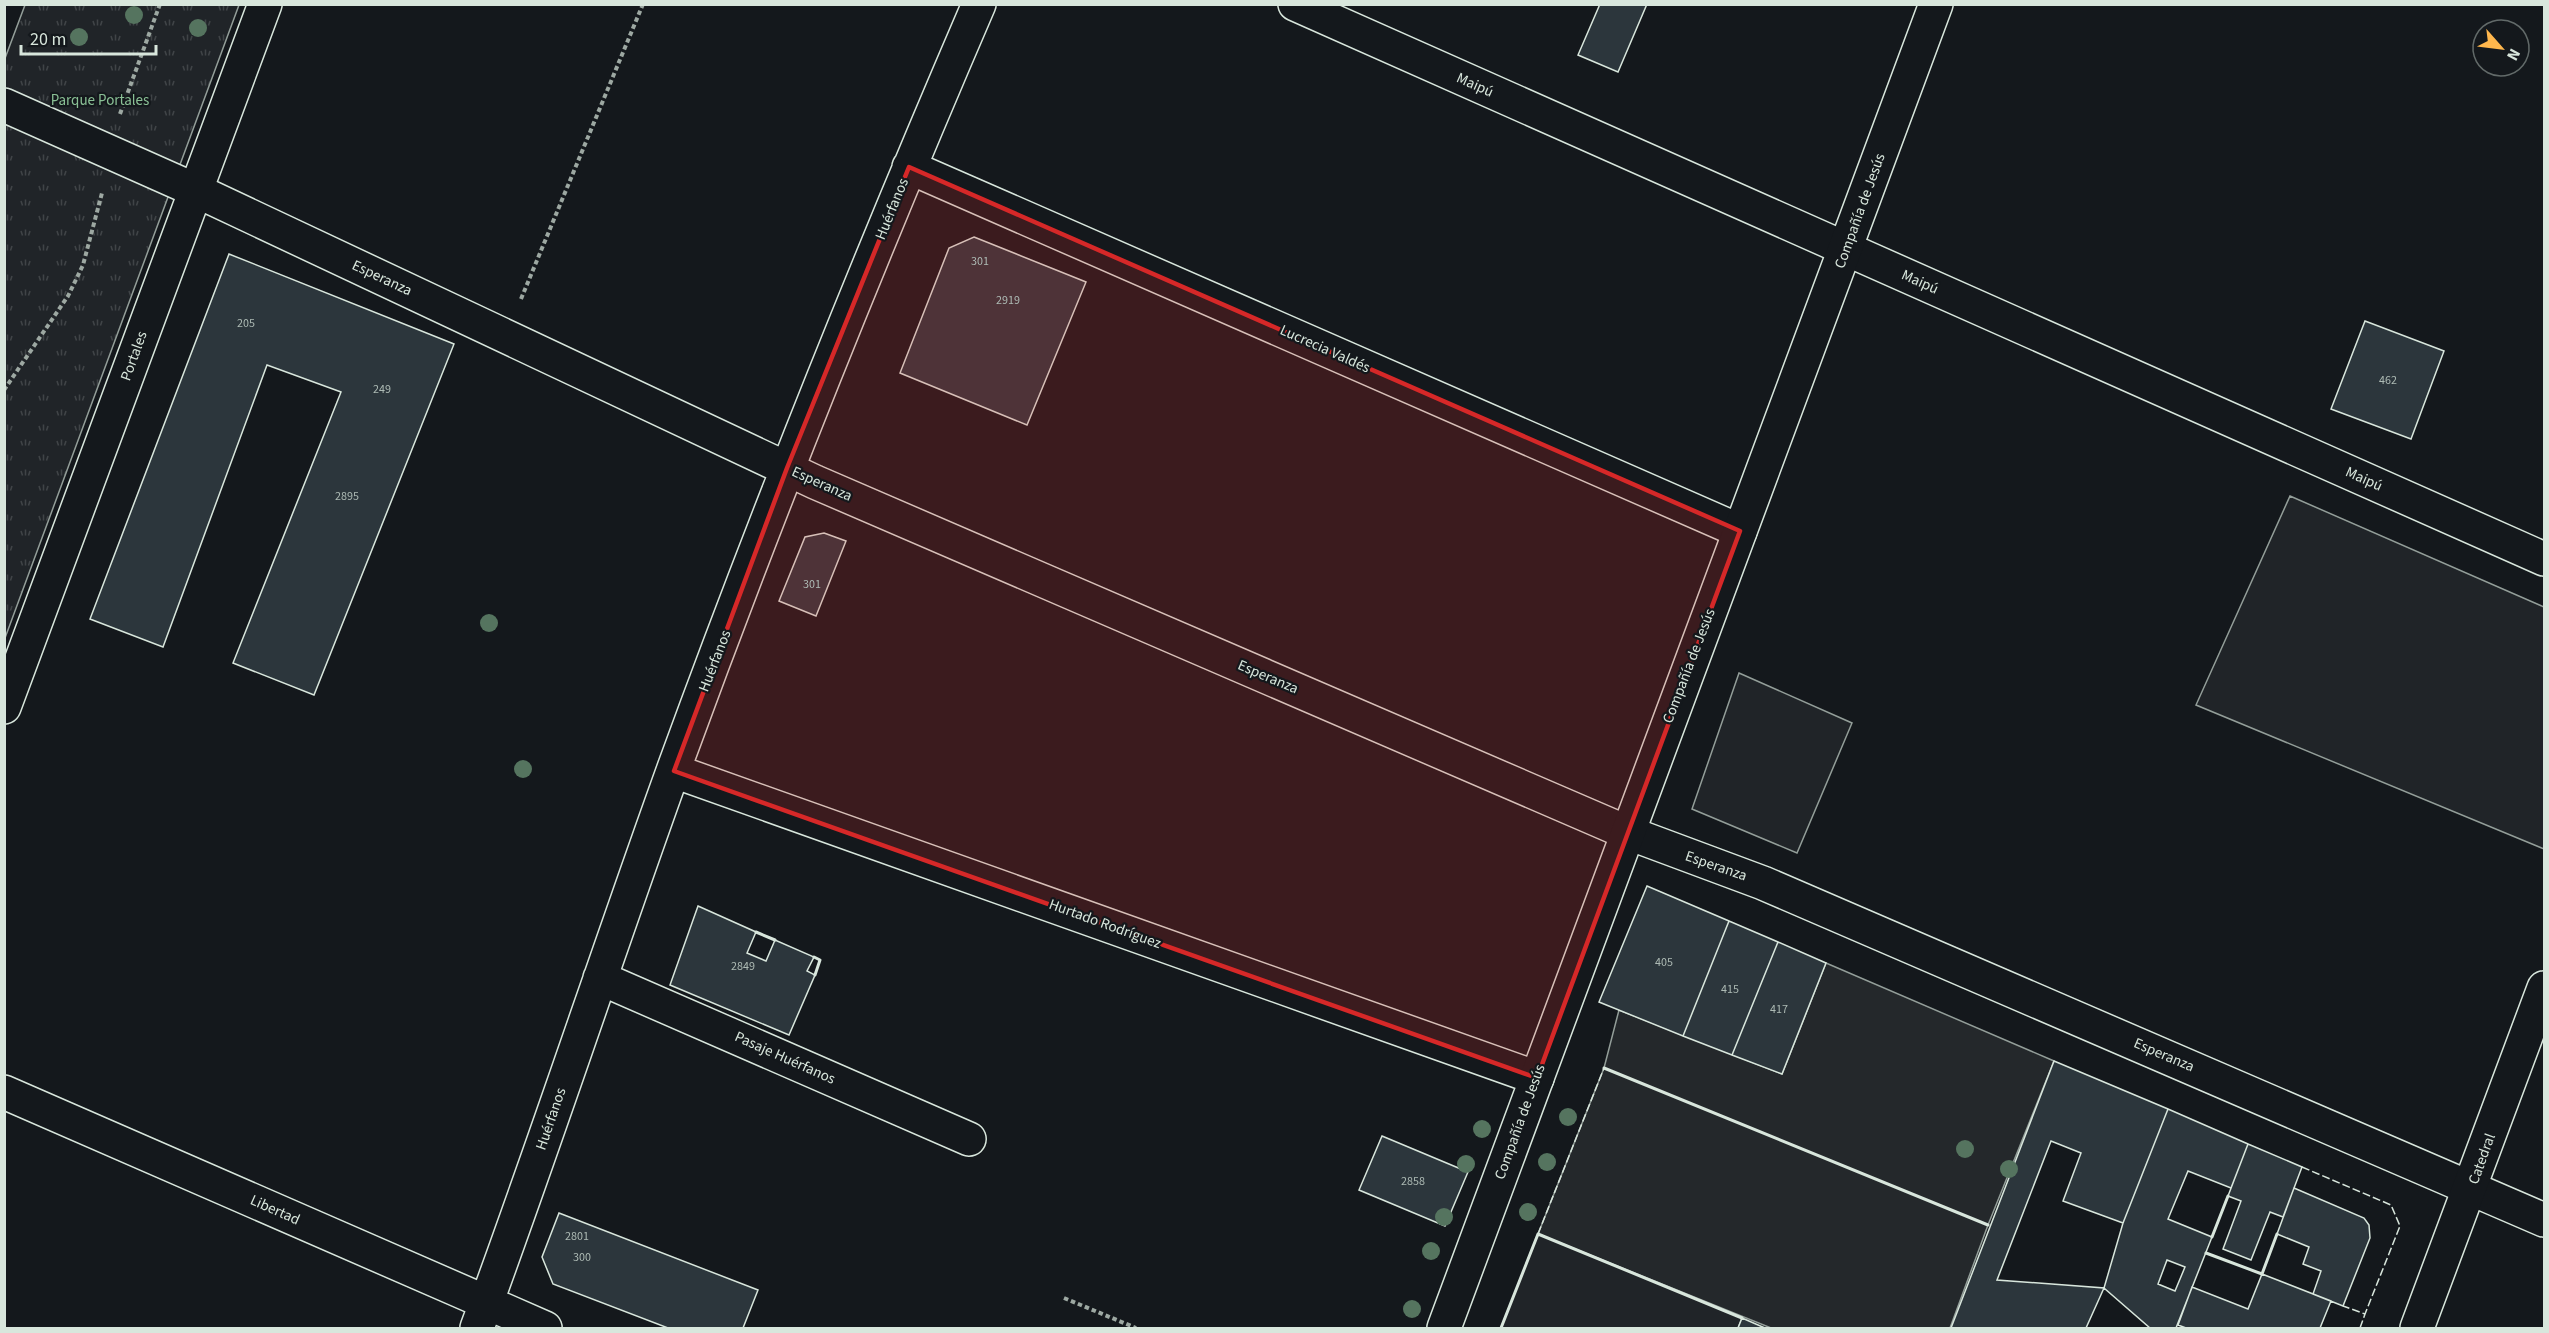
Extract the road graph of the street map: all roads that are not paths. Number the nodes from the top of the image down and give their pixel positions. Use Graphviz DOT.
graph roads {
  1 [pos="265,4"];
  2 [pos="979,4"];
  3 [pos="1294,4"];
  4 [pos="1936,4"];
  5 [pos="4,105"];
  6 [pos="909,166"];
  7 [pos="195,190"];
  8 [pos="1846,249"];
  9 [pos="787,468"];
  10 [pos="1740,531"];
  11 [pos="2544,559"];
  12 [pos="4,707"];
  13 [pos="674,771"];
  14 [pos="1626,832"];
  15 [pos="600,978"];
  16 [pos="2544,988"];
  17 [pos="1537,1078"];
  18 [pos="4,1092"];
  19 [pos="969,1139"];
  20 [pos="2471,1187"];
  21 [pos="2544,1221"];
  22 [pos="481,1316"];
  23 [pos="545,1329"];
  24 [pos="1444,1329"];
  25 [pos="2417,1329"];
  1 -- 7 [label="street, Portales"];
  2 -- 6 [label="street, Huérfanos"];
  3 -- 8 [label="street, Maipú"];
  4 -- 8 [label="street, Compañía de Jesús"];
  5 -- 7 [label="street, Esperanza"];
  6 -- 9 [label="street, Huérfanos"];
  6 -- 10 [label="street, Lucrecia Valdés"];
  7 -- 9 [label="street, Esperanza"];
  7 -- 12 [label="street, Portales"];
  8 -- 10 [label="street, Compañía de Jesús"];
  8 -- 11 [label="street, Maipú"];
  9 -- 13 [label="street, Huérfanos"];
  9 -- 14 [label="street, Esperanza"];
  10 -- 14 [label="street, Compañía de Jesús"];
  13 -- 15 [label="street, Huérfanos"];
  13 -- 17 [label="street, Hurtado Rodríguez"];
  14 -- 17 [label="street, Compañía de Jesús"];
  14 -- 20 [label="street, Esperanza"];
  15 -- 19 [label="street, Pasaje Huérfanos"];
  15 -- 22 [label="street, Huérfanos"];
  16 -- 20 [label="street, Catedral"];
  17 -- 24 [label="street, Compañía de Jesús"];
  18 -- 22 [label="street, Libertad"];
  20 -- 21 [label="street, Esperanza"];
  20 -- 25 [label="street, Catedral"];
  22 -- 23 [label="street, Libertad"];
}
